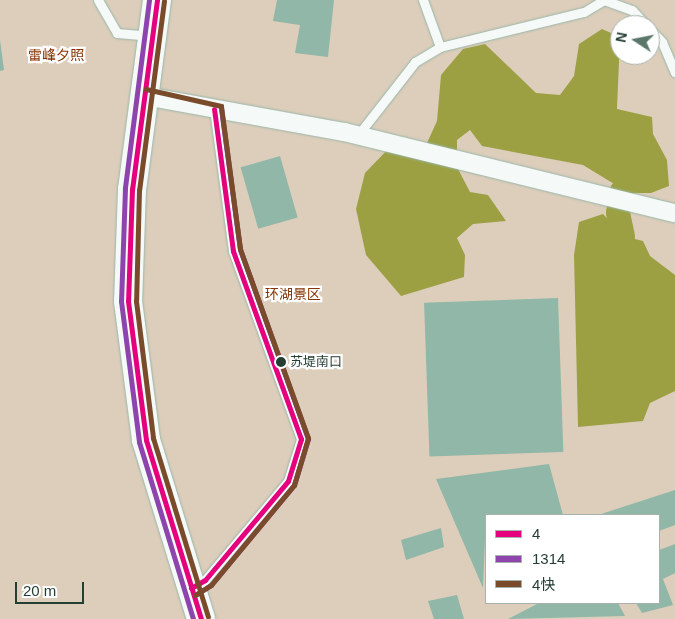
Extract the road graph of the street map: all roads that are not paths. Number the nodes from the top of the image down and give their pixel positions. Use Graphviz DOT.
graph roads {
  1 [pos="98,0"];
  2 [pos="157,0"];
  3 [pos="423,0"];
  4 [pos="604,0"];
  5 [pos="637,15"];
  6 [pos="154,37"];
  7 [pos="660,43"];
  8 [pos="440,47"];
  9 [pos="672,60"];
  10 [pos="675,72"];
  11 [pos="145,96"];
  12 [pos="214,109"];
  13 [pos="358,136"];
  14 [pos="675,213"];
  15 [pos="191,588"];
  16 [pos="201,619"];
  1 -- 6 [label="lane"];
  2 -- 6 [label="main road"];
  3 -- 8 [label="lane"];
  4 -- 5 [label="lane"];
  4 -- 8 [label="lane"];
  6 -- 11 [label="main road"];
  7 -- 9 [label="lane"];
  8 -- 13 [label="lane"];
  9 -- 10 [label="lane"];
  11 -- 12 [label="street"];
  11 -- 15 [label="main road"];
  12 -- 13 [label="street"];
  12 -- 15 [label="lane"];
  13 -- 14 [label="street"];
  15 -- 16 [label="main road"];
}
